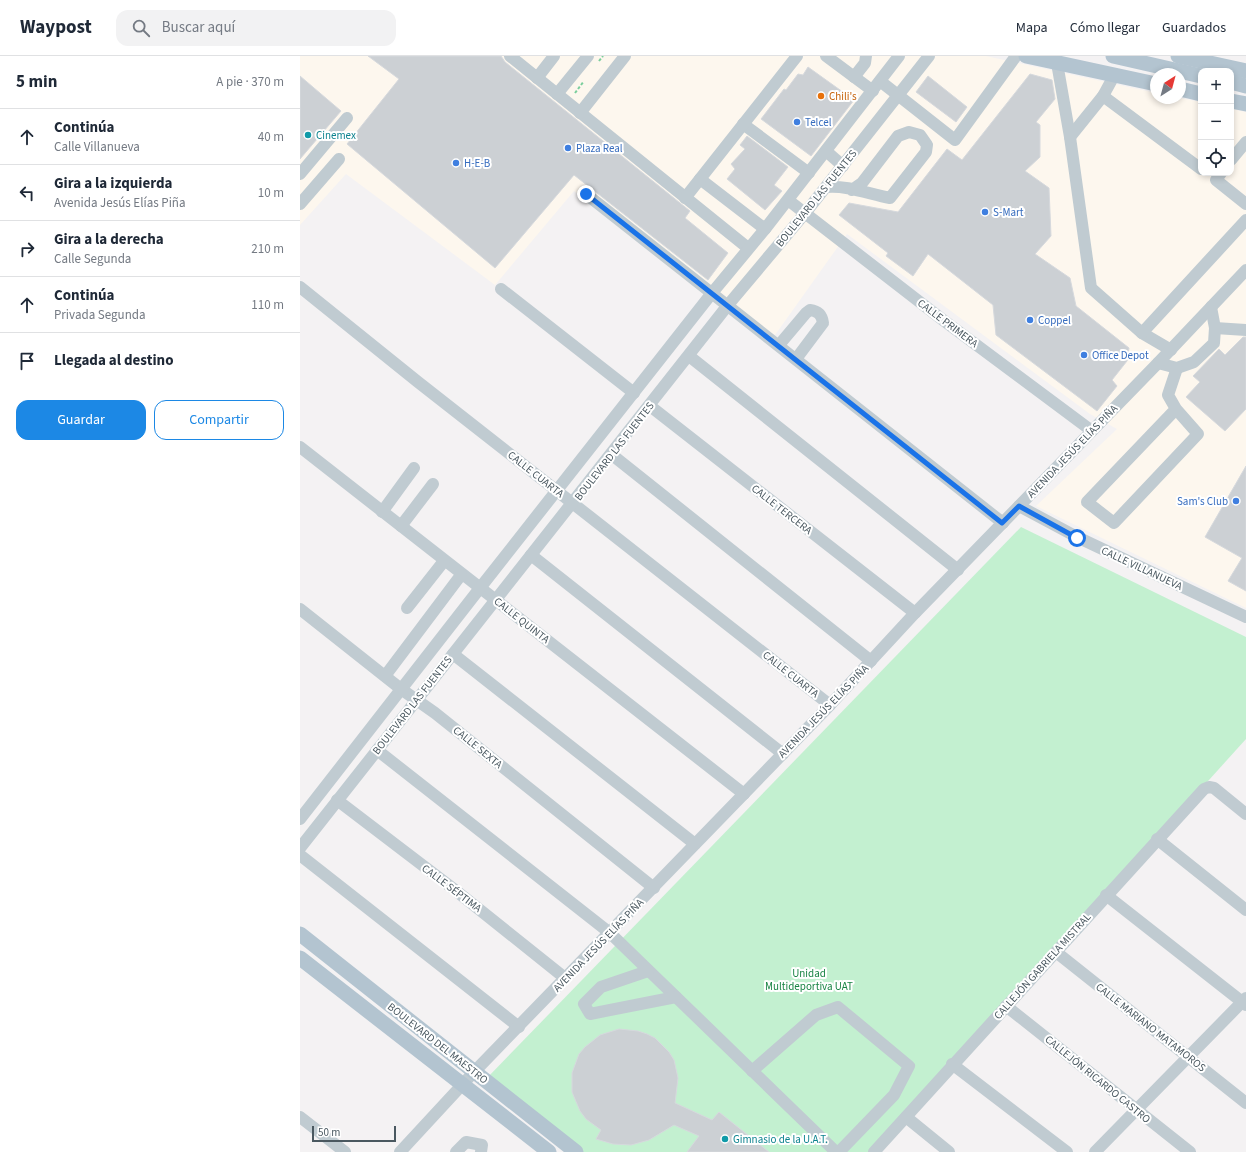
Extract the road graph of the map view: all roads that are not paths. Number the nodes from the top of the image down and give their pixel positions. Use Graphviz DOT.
graph roads {
  1 [pos="510,56"];
  2 [pos="554,56"];
  3 [pos="588,56"];
  4 [pos="625,56"];
  5 [pos="797,56"];
  6 [pos="826,56"];
  7 [pos="866,56"];
  8 [pos="899,56"];
  9 [pos="929,56"];
  10 [pos="1016,56"];
  11 [pos="1026,56"];
  12 [pos="1113,56"];
  13 [pos="1178,56"];
  14 [pos="1057,63"];
  15 [pos="1246,71"];
  16 [pos="1116,74"];
  17 [pos="1198,75"];
  18 [pos="854,77"];
  19 [pos="537,78"];
  20 [pos="1150,82"];
  21 [pos="1234,83"];
  22 [pos="876,86"];
  23 [pos="1246,86"];
  24 [pos="1186,90"];
  25 [pos="1198,93"];
  26 [pos="557,94"];
  27 [pos="899,94"];
  28 [pos="1103,96"];
  29 [pos="1234,102"];
  30 [pos="1246,104"];
  31 [pos="580,113"];
  32 [pos="347,118"];
  33 [pos="744,124"];
  34 [pos="1070,137"];
  35 [pos="1246,142"];
  36 [pos="826,151"];
  37 [pos="1234,156"];
  38 [pos="339,159"];
  39 [pos="843,166"];
  40 [pos="1198,167"];
  41 [pos="809,173"];
  42 [pos="300,174"];
  43 [pos="1215,176"];
  44 [pos="700,179"];
  45 [pos="826,187"];
  46 [pos="852,190"];
  47 [pos="586,194"];
  48 [pos="685,198"];
  49 [pos="788,200"];
  50 [pos="300,204"];
  51 [pos="1246,204"];
  52 [pos="806,212"];
  53 [pos="1246,220"];
  54 [pos="765,229"];
  55 [pos="748,248"];
  56 [pos="1246,270"];
  57 [pos="300,287"];
  58 [pos="501,289"];
  59 [pos="712,293"];
  60 [pos="728,305"];
  61 [pos="1211,307"];
  62 [pos="1215,328"];
  63 [pos="1246,330"];
  64 [pos="1142,333"];
  65 [pos="779,346"];
  66 [pos="1171,350"];
  67 [pos="689,356"];
  68 [pos="796,359"];
  69 [pos="1158,363"];
  70 [pos="1177,368"];
  71 [pos="634,393"];
  72 [pos="650,406"];
  73 [pos="1176,409"];
  74 [pos="1092,431"];
  75 [pos="300,447"];
  76 [pos="611,454"];
  77 [pos="414,468"];
  78 [pos="433,484"];
  79 [pos="557,490"];
  80 [pos="573,502"];
  81 [pos="1019,506"];
  82 [pos="382,512"];
  83 [pos="1002,523"];
  84 [pos="401,526"];
  85 [pos="531,555"];
  86 [pos="444,561"];
  87 [pos="958,570"];
  88 [pos="461,575"];
  89 [pos="480,588"];
  90 [pos="496,600"];
  91 [pos="407,608"];
  92 [pos="300,609"];
  93 [pos="915,613"];
  94 [pos="1246,617"];
  95 [pos="453,654"];
  96 [pos="872,661"];
  97 [pos="385,676"];
  98 [pos="401,689"];
  99 [pos="416,700"];
  100 [pos="830,705"];
  101 [pos="377,750"];
  102 [pos="783,754"];
  103 [pos="744,794"];
  104 [pos="338,800"];
  105 [pos="1246,814"];
  106 [pos="300,820"];
  107 [pos="1157,839"];
  108 [pos="695,844"];
  109 [pos="300,848"];
  110 [pos="300,855"];
  111 [pos="654,888"];
  112 [pos="1106,895"];
  113 [pos="1246,910"];
  114 [pos="610,933"];
  115 [pos="300,934"];
  116 [pos="1056,952"];
  117 [pos="300,958"];
  118 [pos="648,971"];
  119 [pos="565,978"];
  120 [pos="676,998"];
  121 [pos="1245,1002"];
  122 [pos="1006,1006"];
  123 [pos="519,1027"];
  124 [pos="1188,1056"];
  125 [pos="952,1064"];
  126 [pos="752,1071"];
  127 [pos="474,1072"];
  128 [pos="464,1085"];
  129 [pos="1246,1103"];
  130 [pos="1136,1110"];
  131 [pos="300,1117"];
  132 [pos="906,1117"];
  133 [pos="403,1151"];
  134 [pos="345,1152"];
  135 [pos="456,1152"];
  136 [pos="481,1152"];
  137 [pos="549,1152"];
  138 [pos="576,1152"];
  139 [pos="836,1152"];
  140 [pos="839,1152"];
  141 [pos="874,1152"];
  142 [pos="949,1152"];
  143 [pos="1067,1152"];
  144 [pos="1095,1152"];
  145 [pos="1190,1152"];
  1 -- 19 [label="street"];
  2 -- 19 [label="street"];
  3 -- 26 [label="street"];
  4 -- 31 [label="street"];
  5 -- 33 [label="street"];
  6 -- 18 [label="street"];
  7 -- 18 [label="street"];
  8 -- 22 [label="street, BOULEVARD LAS FUENTES"];
  9 -- 27 [label="street, BOULEVARD LAS FUENTES"];
  10 -- 27 [label="street"];
  11 -- 14 [label="main road"];
  12 -- 17 [label="main road"];
  13 -- 15 [label="main road"];
  14 -- 16 [label="main road"];
  14 -- 34 [label="street"];
  16 -- 20 [label="main road"];
  16 -- 28 [label="street"];
  18 -- 22 [label="street"];
  19 -- 26 [label="street"];
  21 -- 23 [label="main road"];
  22 -- 27 [label="street"];
  22 -- 36 [label="street, BOULEVARD LAS FUENTES"];
  24 -- 25 [label="main road"];
  26 -- 31 [label="street"];
  27 -- 39 [label="street, BOULEVARD LAS FUENTES"];
  28 -- 34 [label="street"];
  28 -- 40 [label="street"];
  29 -- 30 [label="main road"];
  31 -- 48 [label="street"];
  32 -- 42 [label="street"];
  33 -- 41 [label="street"];
  33 -- 44 [label="street"];
  34 -- 64 [label="street"];
  35 -- 37 [label="street"];
  36 -- 39 [label="street"];
  36 -- 41 [label="street, BOULEVARD LAS FUENTES"];
  38 -- 50 [label="street"];
  39 -- 45 [label="street, BOULEVARD LAS FUENTES"];
  41 -- 49 [label="street, BOULEVARD LAS FUENTES"];
  43 -- 51 [label="street"];
  44 -- 48 [label="street"];
  44 -- 54 [label="street"];
  45 -- 46 [label="street"];
  45 -- 52 [label="street, BOULEVARD LAS FUENTES"];
  46 -- 46 [label="street"];
  47 -- 59 [label="street"];
  48 -- 55 [label="street"];
  49 -- 52 [label="street, CALLE PRIMERA"];
  49 -- 54 [label="street, BOULEVARD LAS FUENTES"];
  52 -- 60 [label="street, BOULEVARD LAS FUENTES"];
  52 -- 74 [label="street, CALLE PRIMERA"];
  53 -- 64 [label="street"];
  54 -- 55 [label="street, BOULEVARD LAS FUENTES"];
  55 -- 59 [label="street, BOULEVARD LAS FUENTES"];
  56 -- 61 [label="street, AVENIDA JESÚS ELÍAS PIÑA"];
  57 -- 79 [label="street, CALLE CUARTA"];
  58 -- 71 [label="street"];
  59 -- 60 [label="street"];
  59 -- 71 [label="street, BOULEVARD LAS FUENTES"];
  60 -- 65 [label="street"];
  60 -- 67 [label="street, BOULEVARD LAS FUENTES"];
  61 -- 62 [label="street"];
  61 -- 66 [label="street, AVENIDA JESÚS ELÍAS PIÑA"];
  62 -- 63 [label="street"];
  62 -- 70 [label="street"];
  64 -- 66 [label="street"];
  65 -- 68 [label="street"];
  65 -- 68 [label="street"];
  66 -- 69 [label="street, AVENIDA JESÚS ELÍAS PIÑA"];
  67 -- 72 [label="street, BOULEVARD LAS FUENTES"];
  67 -- 87 [label="street"];
  68 -- 83 [label="street"];
  69 -- 70 [label="street"];
  69 -- 74 [label="street, AVENIDA JESÚS ELÍAS PIÑA"];
  70 -- 73 [label="street"];
  71 -- 79 [label="street, BOULEVARD LAS FUENTES"];
  72 -- 76 [label="street, BOULEVARD LAS FUENTES"];
  72 -- 93 [label="street, CALLE TERCERA"];
  73 -- 73 [label="street"];
  74 -- 81 [label="street, AVENIDA JESÚS ELÍAS PIÑA"];
  75 -- 82 [label="street, CALLE QUINTA"];
  76 -- 80 [label="street, BOULEVARD LAS FUENTES"];
  76 -- 96 [label="street"];
  77 -- 82 [label="street"];
  78 -- 84 [label="street"];
  79 -- 80 [label="street, CALLE CUARTA"];
  79 -- 89 [label="street, BOULEVARD LAS FUENTES"];
  80 -- 85 [label="street, BOULEVARD LAS FUENTES"];
  80 -- 100 [label="street, CALLE CUARTA"];
  81 -- 83 [label="street, AVENIDA JESÚS ELÍAS PIÑA"];
  81 -- 94 [label="street, CALLE VILLANUEVA"];
  82 -- 84 [label="street, CALLE QUINTA"];
  83 -- 87 [label="street, AVENIDA JESÚS ELÍAS PIÑA"];
  84 -- 86 [label="street, CALLE QUINTA"];
  85 -- 90 [label="street, BOULEVARD LAS FUENTES"];
  85 -- 102 [label="street"];
  86 -- 88 [label="street, CALLE QUINTA"];
  86 -- 91 [label="street"];
  87 -- 93 [label="street, AVENIDA JESÚS ELÍAS PIÑA"];
  88 -- 89 [label="street, CALLE QUINTA"];
  88 -- 97 [label="street"];
  89 -- 90 [label="street, CALLE QUINTA"];
  89 -- 98 [label="street, BOULEVARD LAS FUENTES"];
  90 -- 95 [label="street, BOULEVARD LAS FUENTES"];
  90 -- 103 [label="street, CALLE QUINTA"];
  92 -- 97 [label="street, CALLE SEXTA"];
  93 -- 96 [label="street, AVENIDA JESÚS ELÍAS PIÑA"];
  95 -- 99 [label="street, BOULEVARD LAS FUENTES"];
  95 -- 108 [label="street"];
  96 -- 100 [label="street, AVENIDA JESÚS ELÍAS PIÑA"];
  97 -- 98 [label="street, CALLE SEXTA"];
  98 -- 99 [label="street, CALLE SEXTA"];
  98 -- 106 [label="street, BOULEVARD LAS FUENTES"];
  99 -- 101 [label="street, BOULEVARD LAS FUENTES"];
  99 -- 111 [label="street, CALLE SEXTA"];
  100 -- 102 [label="street, AVENIDA JESÚS ELÍAS PIÑA"];
  101 -- 104 [label="street, BOULEVARD LAS FUENTES"];
  101 -- 114 [label="street"];
  102 -- 103 [label="street, AVENIDA JESÚS ELÍAS PIÑA"];
  103 -- 108 [label="street, AVENIDA JESÚS ELÍAS PIÑA"];
  104 -- 109 [label="street, BOULEVARD LAS FUENTES"];
  104 -- 119 [label="street, CALLE SÉPTIMA"];
  105 -- 107 [label="street, CALLEJÓN GABRIELA MISTRAL"];
  107 -- 112 [label="street, CALLEJÓN GABRIELA MISTRAL"];
  107 -- 113 [label="street"];
  108 -- 111 [label="street, AVENIDA JESÚS ELÍAS PIÑA"];
  110 -- 123 [label="street"];
  111 -- 114 [label="street, AVENIDA JESÚS ELÍAS PIÑA"];
  112 -- 116 [label="street, CALLEJÓN GABRIELA MISTRAL"];
  112 -- 121 [label="street"];
  114 -- 118 [label="street"];
  114 -- 119 [label="street, AVENIDA JESÚS ELÍAS PIÑA"];
  115 -- 127 [label="main road, BOULEVARD DEL MAESTRO"];
  116 -- 122 [label="street, CALLEJÓN GABRIELA MISTRAL"];
  116 -- 124 [label="street, CALLE MARIANO MATAMOROS"];
  117 -- 128 [label="main road, BOULEVARD DEL MAESTRO"];
  118 -- 120 [label="street"];
  118 -- 120 [label="street"];
  119 -- 123 [label="street, AVENIDA JESÚS ELÍAS PIÑA"];
  120 -- 126 [label="street"];
  121 -- 124 [label="street"];
  122 -- 125 [label="street, CALLEJÓN GABRIELA MISTRAL"];
  122 -- 130 [label="street, CALLEJÓN RICARDO CASTRO"];
  123 -- 127 [label="street, AVENIDA JESÚS ELÍAS PIÑA"];
  124 -- 129 [label="street, CALLE MARIANO MATAMOROS"];
  124 -- 130 [label="street"];
  125 -- 132 [label="street, CALLEJÓN GABRIELA MISTRAL"];
  125 -- 143 [label="street"];
  126 -- 139 [label="street"];
  126 -- 140 [label="street"];
  127 -- 128 [label="street, AVENIDA JESÚS ELÍAS PIÑA"];
  127 -- 138 [label="main road, BOULEVARD DEL MAESTRO"];
  128 -- 133 [label="street, AVENIDA JESÚS ELÍAS PIÑA"];
  128 -- 137 [label="main road, BOULEVARD DEL MAESTRO"];
  130 -- 144 [label="street"];
  130 -- 145 [label="street, CALLEJÓN RICARDO CASTRO"];
  131 -- 134 [label="street"];
  132 -- 141 [label="street, CALLEJÓN GABRIELA MISTRAL"];
  132 -- 142 [label="street"];
  135 -- 136 [label="street"];
}
